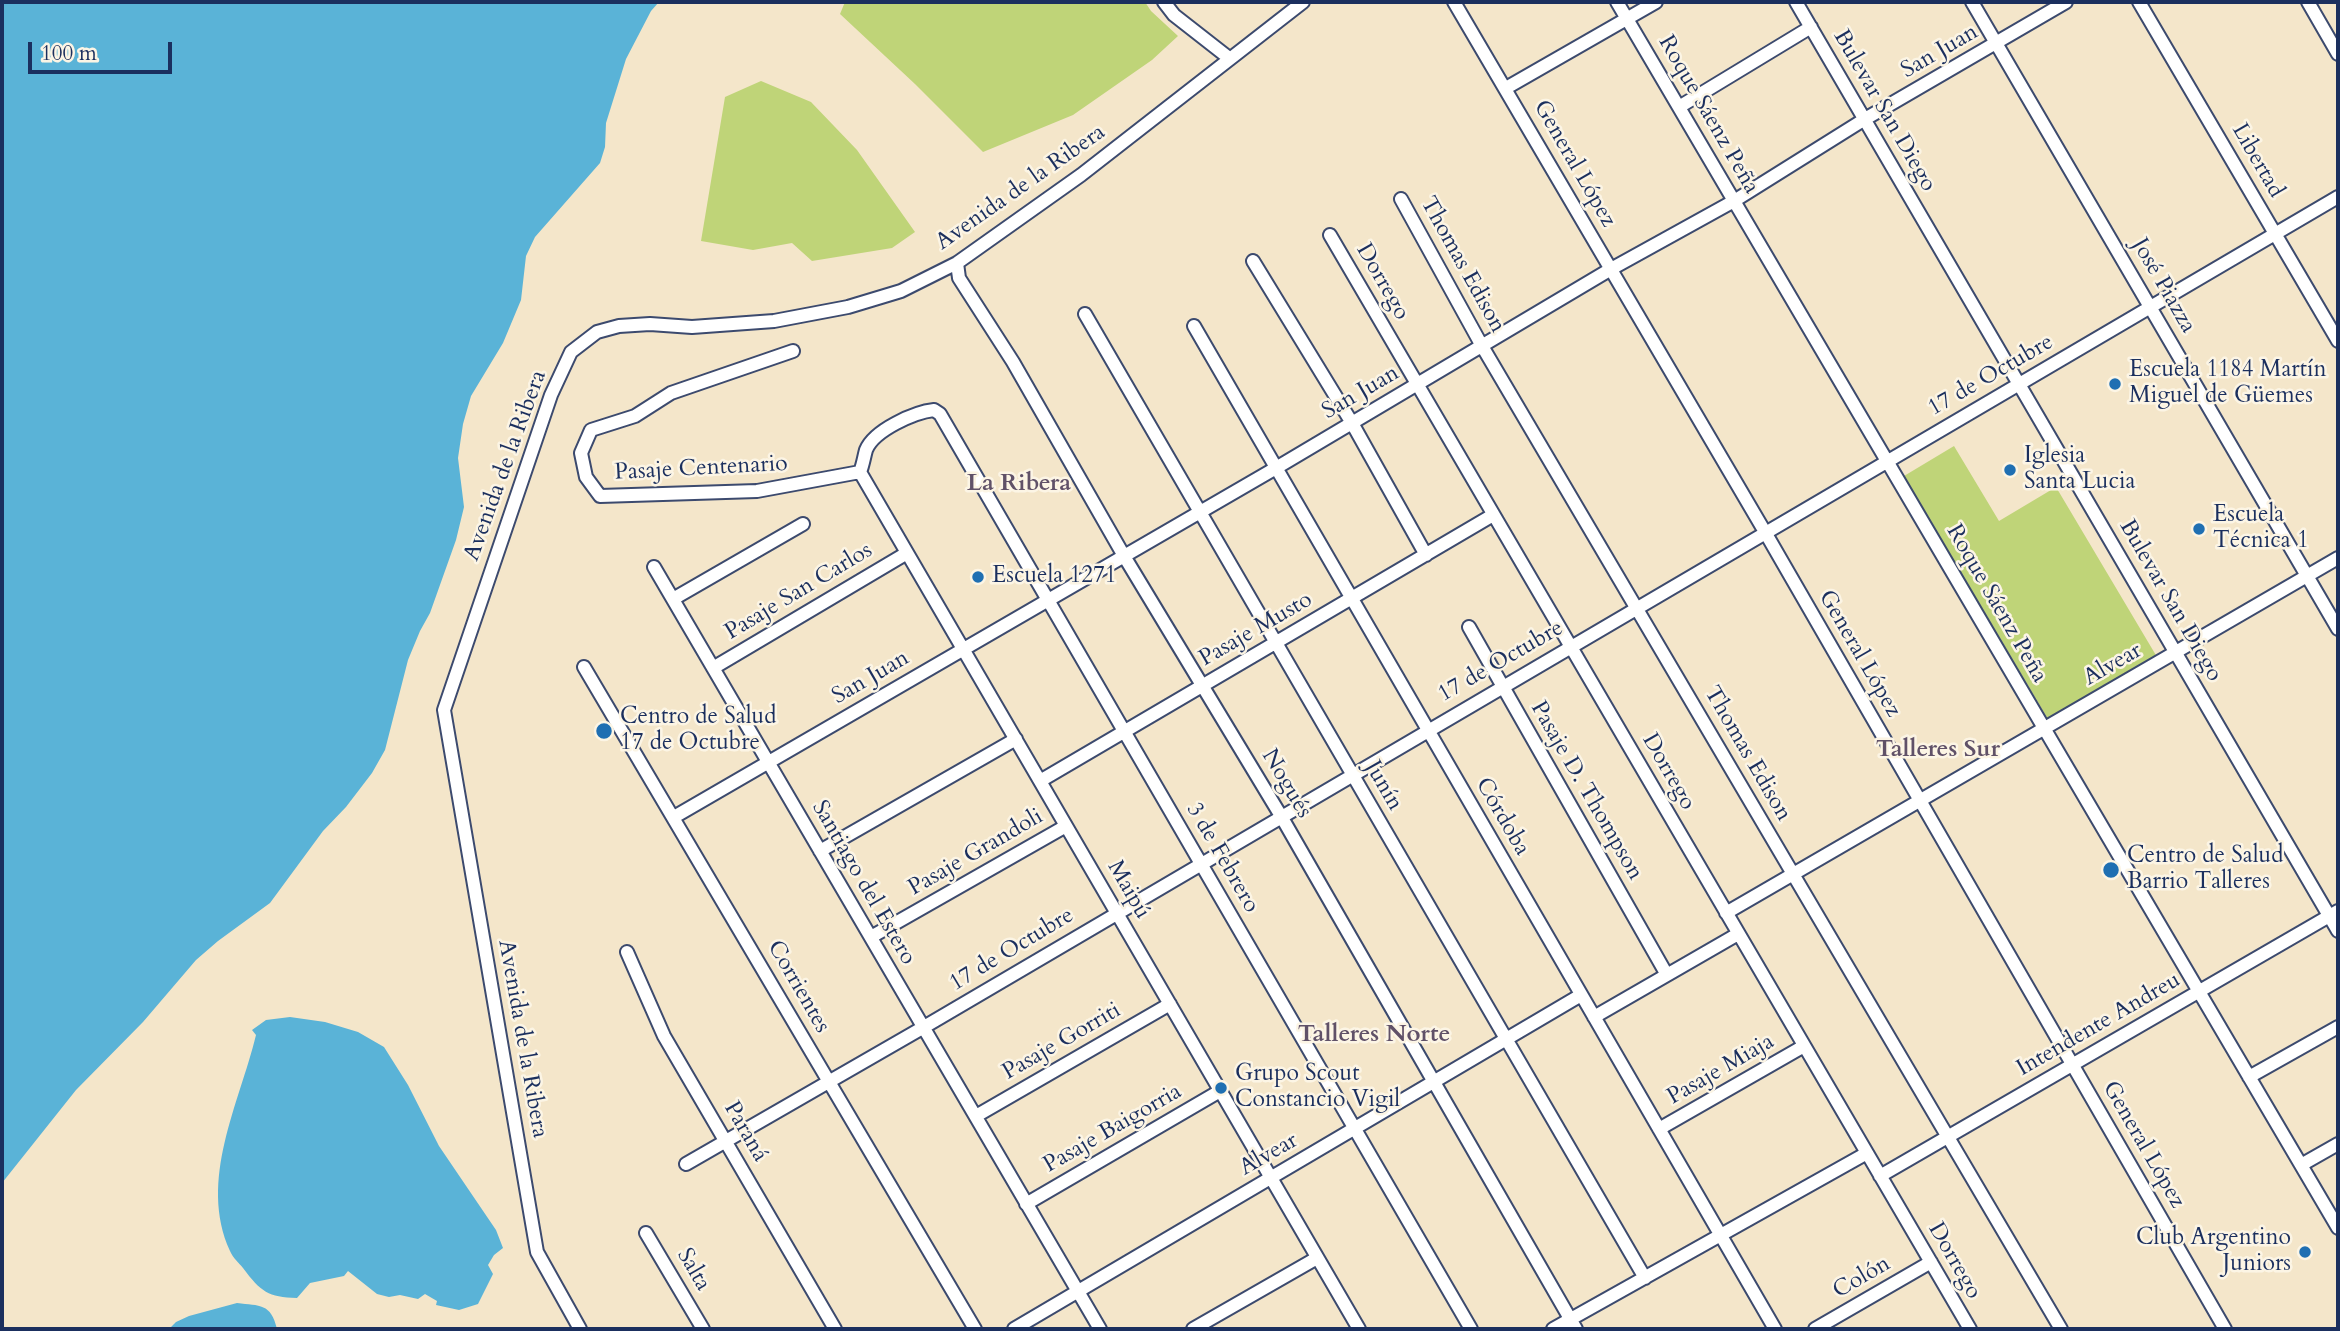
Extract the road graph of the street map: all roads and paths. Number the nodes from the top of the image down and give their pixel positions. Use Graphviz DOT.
graph roads {
  1 [pos="1164,2"];
  2 [pos="1303,2"];
  3 [pos="1454,2"];
  4 [pos="1617,2"];
  5 [pos="1656,2"];
  6 [pos="1796,2"];
  7 [pos="1972,2"];
  8 [pos="2066,2"];
  9 [pos="2139,2"];
  10 [pos="2308,2"];
  11 [pos="1627,19"];
  12 [pos="1811,27"];
  13 [pos="1996,43"];
  14 [pos="2338,54"];
  15 [pos="1228,58"];
  16 [pos="1506,88"];
  17 [pos="1679,107"];
  18 [pos="1865,120"];
  19 [pos="2338,197"];
  20 [pos="1401,199"];
  21 [pos="1734,201"];
  22 [pos="2275,234"];
  23 [pos="1330,235"];
  24 [pos="1253,261"];
  25 [pos="957,263"];
  26 [pos="1612,269"];
  27 [pos="2151,307"];
  28 [pos="1085,314"];
  29 [pos="2333,320"];
  30 [pos="1194,326"];
  31 [pos="2338,341"];
  32 [pos="1482,346"];
  33 [pos="793,351"];
  34 [pos="2019,384"];
  35 [pos="1416,385"];
  36 [pos="1352,423"];
  37 [pos="1887,461"];
  38 [pos="1276,468"];
  39 [pos="860,472"];
  40 [pos="1199,512"];
  41 [pos="1493,516"];
  42 [pos="803,524"];
  43 [pos="1765,533"];
  44 [pos="907,553"];
  45 [pos="1426,555"];
  46 [pos="1124,556"];
  47 [pos="2338,558"];
  48 [pos="654,567"];
  49 [pos="2308,576"];
  50 [pos="1351,598"];
  51 [pos="673,599"];
  52 [pos="1048,600"];
  53 [pos="1636,608"];
  54 [pos="1469,627"];
  55 [pos="2338,629"];
  56 [pos="1275,643"];
  57 [pos="1570,647"];
  58 [pos="963,649"];
  59 [pos="2176,653"];
  60 [pos="584,667"];
  61 [pos="713,668"];
  62 [pos="1203,686"];
  63 [pos="1503,686"];
  64 [pos="2044,728"];
  65 [pos="1428,730"];
  66 [pos="1124,732"];
  67 [pos="1016,739"];
  68 [pos="768,762"];
  69 [pos="1352,774"];
  70 [pos="1040,781"];
  71 [pos="1920,802"];
  72 [pos="1281,816"];
  73 [pos="674,817"];
  74 [pos="1066,826"];
  75 [pos="820,850"];
  76 [pos="1200,863"];
  77 [pos="1793,875"];
  78 [pos="1116,912"];
  79 [pos="1726,912"];
  80 [pos="2334,914"];
  81 [pos="2338,931"];
  82 [pos="1738,934"];
  83 [pos="871,937"];
  84 [pos="627,952"];
  85 [pos="1667,975"];
  86 [pos="2199,991"];
  87 [pos="1581,995"];
  88 [pos="1170,1004"];
  89 [pos="1594,1017"];
  90 [pos="924,1027"];
  91 [pos="2338,1027"];
  92 [pos="1506,1040"];
  93 [pos="1804,1046"];
  94 [pos="2072,1065"];
  95 [pos="2249,1077"];
  96 [pos="828,1081"];
  97 [pos="1433,1082"];
  98 [pos="1220,1091"];
  99 [pos="976,1116"];
  100 [pos="1354,1129"];
  101 [pos="1659,1129"];
  102 [pos="1947,1137"];
  103 [pos="725,1140"];
  104 [pos="2338,1144"];
  105 [pos="1867,1153"];
  106 [pos="686,1164"];
  107 [pos="2301,1165"];
  108 [pos="1880,1176"];
  109 [pos="1271,1178"];
  110 [pos="1026,1203"];
  111 [pos="2338,1228"];
  112 [pos="646,1233"];
  113 [pos="1720,1235"];
  114 [pos="1317,1258"];
  115 [pos="1931,1262"];
  116 [pos="1645,1278"];
  117 [pos="1078,1292"];
  118 [pos="1574,1324"];
  119 [pos="580,1329"];
  120 [pos="703,1329"];
  121 [pos="835,1329"];
  122 [pos="975,1329"];
  123 [pos="1014,1329"];
  124 [pos="1100,1329"];
  125 [pos="1193,1329"];
  126 [pos="1359,1329"];
  127 [pos="1471,1329"];
  128 [pos="1553,1329"];
  129 [pos="1775,1329"];
  130 [pos="1815,1329"];
  131 [pos="1970,1329"];
  132 [pos="2061,1329"];
  133 [pos="2225,1329"];
  1 -- 15 [label="street"];
  2 -- 15 [label="street, Avenida de la Ribera"];
  3 -- 16 [label="street, General López"];
  4 -- 11 [label="street, Roque Sáenz Peña"];
  5 -- 11 [label="street"];
  6 -- 12 [label="street, Bulevar San Diego"];
  7 -- 13 [label="street, José Piazza"];
  8 -- 13 [label="street, San Juan"];
  9 -- 22 [label="street, Libertad"];
  10 -- 14 [label="street"];
  11 -- 16 [label="street"];
  11 -- 17 [label="street, Roque Sáenz Peña"];
  12 -- 17 [label="street"];
  12 -- 18 [label="street, Bulevar San Diego"];
  13 -- 18 [label="street, San Juan"];
  13 -- 27 [label="street, José Piazza"];
  15 -- 25 [label="street, Avenida de la Ribera"];
  16 -- 26 [label="street, General López"];
  17 -- 21 [label="street, Roque Sáenz Peña"];
  18 -- 21 [label="street, San Juan"];
  18 -- 34 [label="street, Bulevar San Diego"];
  19 -- 22 [label="street, 17 de Octubre"];
  20 -- 32 [label="street, Thomas Edison"];
  21 -- 26 [label="street, San Juan"];
  21 -- 37 [label="street, Roque Sáenz Peña"];
  22 -- 27 [label="street, 17 de Octubre"];
  22 -- 29 [label="street, Libertad"];
  23 -- 35 [label="street, Dorrego"];
  24 -- 36 [label="street"];
  25 -- 46 [label="street, Nogués"];
  25 -- 119 [label="street, Avenida de la Ribera"];
  26 -- 32 [label="street, San Juan"];
  26 -- 43 [label="street, General López"];
  27 -- 34 [label="street, 17 de Octubre"];
  27 -- 49 [label="street, José Piazza"];
  28 -- 40 [label="street, Junín"];
  29 -- 31 [label="street, Libertad"];
  30 -- 38 [label="street, Córdoba"];
  32 -- 35 [label="street, San Juan"];
  32 -- 53 [label="street, Thomas Edison"];
  33 -- 39 [label="street, Pasaje Centenario"];
  34 -- 37 [label="street, 17 de Octubre"];
  34 -- 59 [label="street, Bulevar San Diego"];
  35 -- 36 [label="street, San Juan"];
  35 -- 41 [label="street, Dorrego"];
  36 -- 38 [label="street, San Juan"];
  36 -- 45 [label="street"];
  37 -- 43 [label="street, 17 de Octubre"];
  37 -- 64 [label="street, Roque Sáenz Peña"];
  38 -- 40 [label="street, San Juan"];
  38 -- 50 [label="street, Córdoba"];
  39 -- 44 [label="street, Maipú"];
  39 -- 52 [label="street, 3 de Febrero"];
  40 -- 46 [label="street, San Juan"];
  40 -- 56 [label="street, Junín"];
  41 -- 45 [label="street, Pasaje Musto"];
  41 -- 57 [label="street, Dorrego"];
  42 -- 51 [label="street"];
  43 -- 53 [label="street, 17 de Octubre"];
  43 -- 71 [label="street, General López"];
  44 -- 58 [label="street, Maipú"];
  44 -- 61 [label="street, Pasaje San Carlos"];
  45 -- 50 [label="street, Pasaje Musto"];
  46 -- 52 [label="street, San Juan"];
  46 -- 62 [label="street, Nogués"];
  47 -- 49 [label="street, Alvear"];
  48 -- 51 [label="street, Santiago del Estero"];
  49 -- 55 [label="street, José Piazza"];
  49 -- 59 [label="street, Alvear"];
  50 -- 56 [label="street, Pasaje Musto"];
  50 -- 65 [label="street, Córdoba"];
  51 -- 61 [label="street, Santiago del Estero"];
  52 -- 58 [label="street, San Juan"];
  52 -- 66 [label="street, 3 de Febrero"];
  53 -- 57 [label="street, 17 de Octubre"];
  53 -- 77 [label="street, Thomas Edison"];
  54 -- 63 [label="street, Pasaje D. Thompson"];
  56 -- 62 [label="street, Pasaje Musto"];
  56 -- 69 [label="street, Junín"];
  57 -- 63 [label="street, 17 de Octubre"];
  57 -- 79 [label="street, Dorrego"];
  58 -- 67 [label="street, Maipú"];
  58 -- 68 [label="street, San Juan"];
  59 -- 64 [label="street, Alvear"];
  59 -- 80 [label="street, Bulevar San Diego"];
  60 -- 73 [label="street, Corrientes"];
  61 -- 68 [label="street, Santiago del Estero"];
  62 -- 66 [label="street, Pasaje Musto"];
  62 -- 72 [label="street, Nogués"];
  63 -- 65 [label="street, 17 de Octubre"];
  63 -- 85 [label="street, Pasaje D. Thompson"];
  64 -- 71 [label="street, Alvear"];
  64 -- 86 [label="street, Roque Sáenz Peña"];
  65 -- 69 [label="street, 17 de Octubre"];
  65 -- 87 [label="street, Córdoba"];
  66 -- 70 [label="street, Pasaje Musto"];
  66 -- 76 [label="street, 3 de Febrero"];
  67 -- 70 [label="street, Maipú"];
  67 -- 75 [label="street"];
  68 -- 73 [label="street, San Juan"];
  68 -- 75 [label="street, Santiago del Estero"];
  69 -- 72 [label="street, 17 de Octubre"];
  69 -- 92 [label="street, Junín"];
  70 -- 74 [label="street, Maipú"];
  71 -- 77 [label="street, Alvear"];
  71 -- 94 [label="street, General López"];
  72 -- 76 [label="street, 17 de Octubre"];
  72 -- 97 [label="street, Nogués"];
  73 -- 96 [label="street, Corrientes"];
  74 -- 78 [label="street, Maipú"];
  74 -- 83 [label="street, Pasaje Grandoli"];
  75 -- 83 [label="street, Santiago del Estero"];
  76 -- 78 [label="street, 17 de Octubre"];
  76 -- 100 [label="street, 3 de Febrero"];
  77 -- 79 [label="street, Alvear"];
  77 -- 102 [label="street, Thomas Edison"];
  78 -- 88 [label="street, Maipú"];
  78 -- 90 [label="street, 17 de Octubre"];
  79 -- 82 [label="street, Dorrego"];
  80 -- 81 [label="street, Bulevar San Diego"];
  80 -- 86 [label="street, Intendente Andreu"];
  82 -- 85 [label="street"];
  82 -- 93 [label="street, Dorrego"];
  83 -- 90 [label="street, Santiago del Estero"];
  84 -- 103 [label="street, Paraná"];
  85 -- 89 [label="street"];
  86 -- 94 [label="street, Intendente Andreu"];
  86 -- 95 [label="street, Roque Sáenz Peña"];
  87 -- 89 [label="street, Córdoba"];
  87 -- 92 [label="street, Alvear"];
  88 -- 98 [label="street, Maipú"];
  88 -- 99 [label="street, Pasaje Gorriti"];
  89 -- 101 [label="street, Córdoba"];
  90 -- 96 [label="street, 17 de Octubre"];
  90 -- 99 [label="street, Santiago del Estero"];
  91 -- 95 [label="street"];
  92 -- 97 [label="street, Alvear"];
  92 -- 116 [label="street, Junín"];
  93 -- 101 [label="street, Pasaje Miaja"];
  93 -- 105 [label="street, Dorrego"];
  94 -- 102 [label="street, Intendente Andreu"];
  94 -- 133 [label="street, General López"];
  95 -- 107 [label="street, Roque Sáenz Peña"];
  96 -- 103 [label="street, 17 de Octubre"];
  96 -- 122 [label="street, Corrientes"];
  97 -- 100 [label="street, Alvear"];
  97 -- 118 [label="street, Nogués"];
  98 -- 109 [label="street, Maipú"];
  98 -- 110 [label="street, Pasaje Baigorria"];
  99 -- 110 [label="street, Santiago del Estero"];
  100 -- 109 [label="street, Alvear"];
  100 -- 127 [label="street, 3 de Febrero"];
  101 -- 113 [label="street, Córdoba"];
  102 -- 108 [label="street, Intendente Andreu"];
  102 -- 132 [label="street, Thomas Edison"];
  103 -- 106 [label="street, 17 de Octubre"];
  103 -- 121 [label="street, Paraná"];
  104 -- 107 [label="street"];
  105 -- 108 [label="street, Dorrego"];
  105 -- 113 [label="street"];
  107 -- 111 [label="street, Roque Sáenz Peña"];
  108 -- 115 [label="street, Dorrego"];
  109 -- 114 [label="street, Maipú"];
  109 -- 117 [label="street, Alvear"];
  110 -- 117 [label="street, Santiago del Estero"];
  112 -- 120 [label="street, Salta"];
  113 -- 116 [label="street"];
  113 -- 129 [label="street, Córdoba"];
  114 -- 125 [label="street"];
  114 -- 126 [label="street, Maipú"];
  115 -- 130 [label="street, Colón"];
  115 -- 131 [label="street, Dorrego"];
  116 -- 118 [label="street"];
  117 -- 123 [label="street, Alvear"];
  117 -- 124 [label="street, Santiago del Estero"];
  118 -- 128 [label="street"];
}
